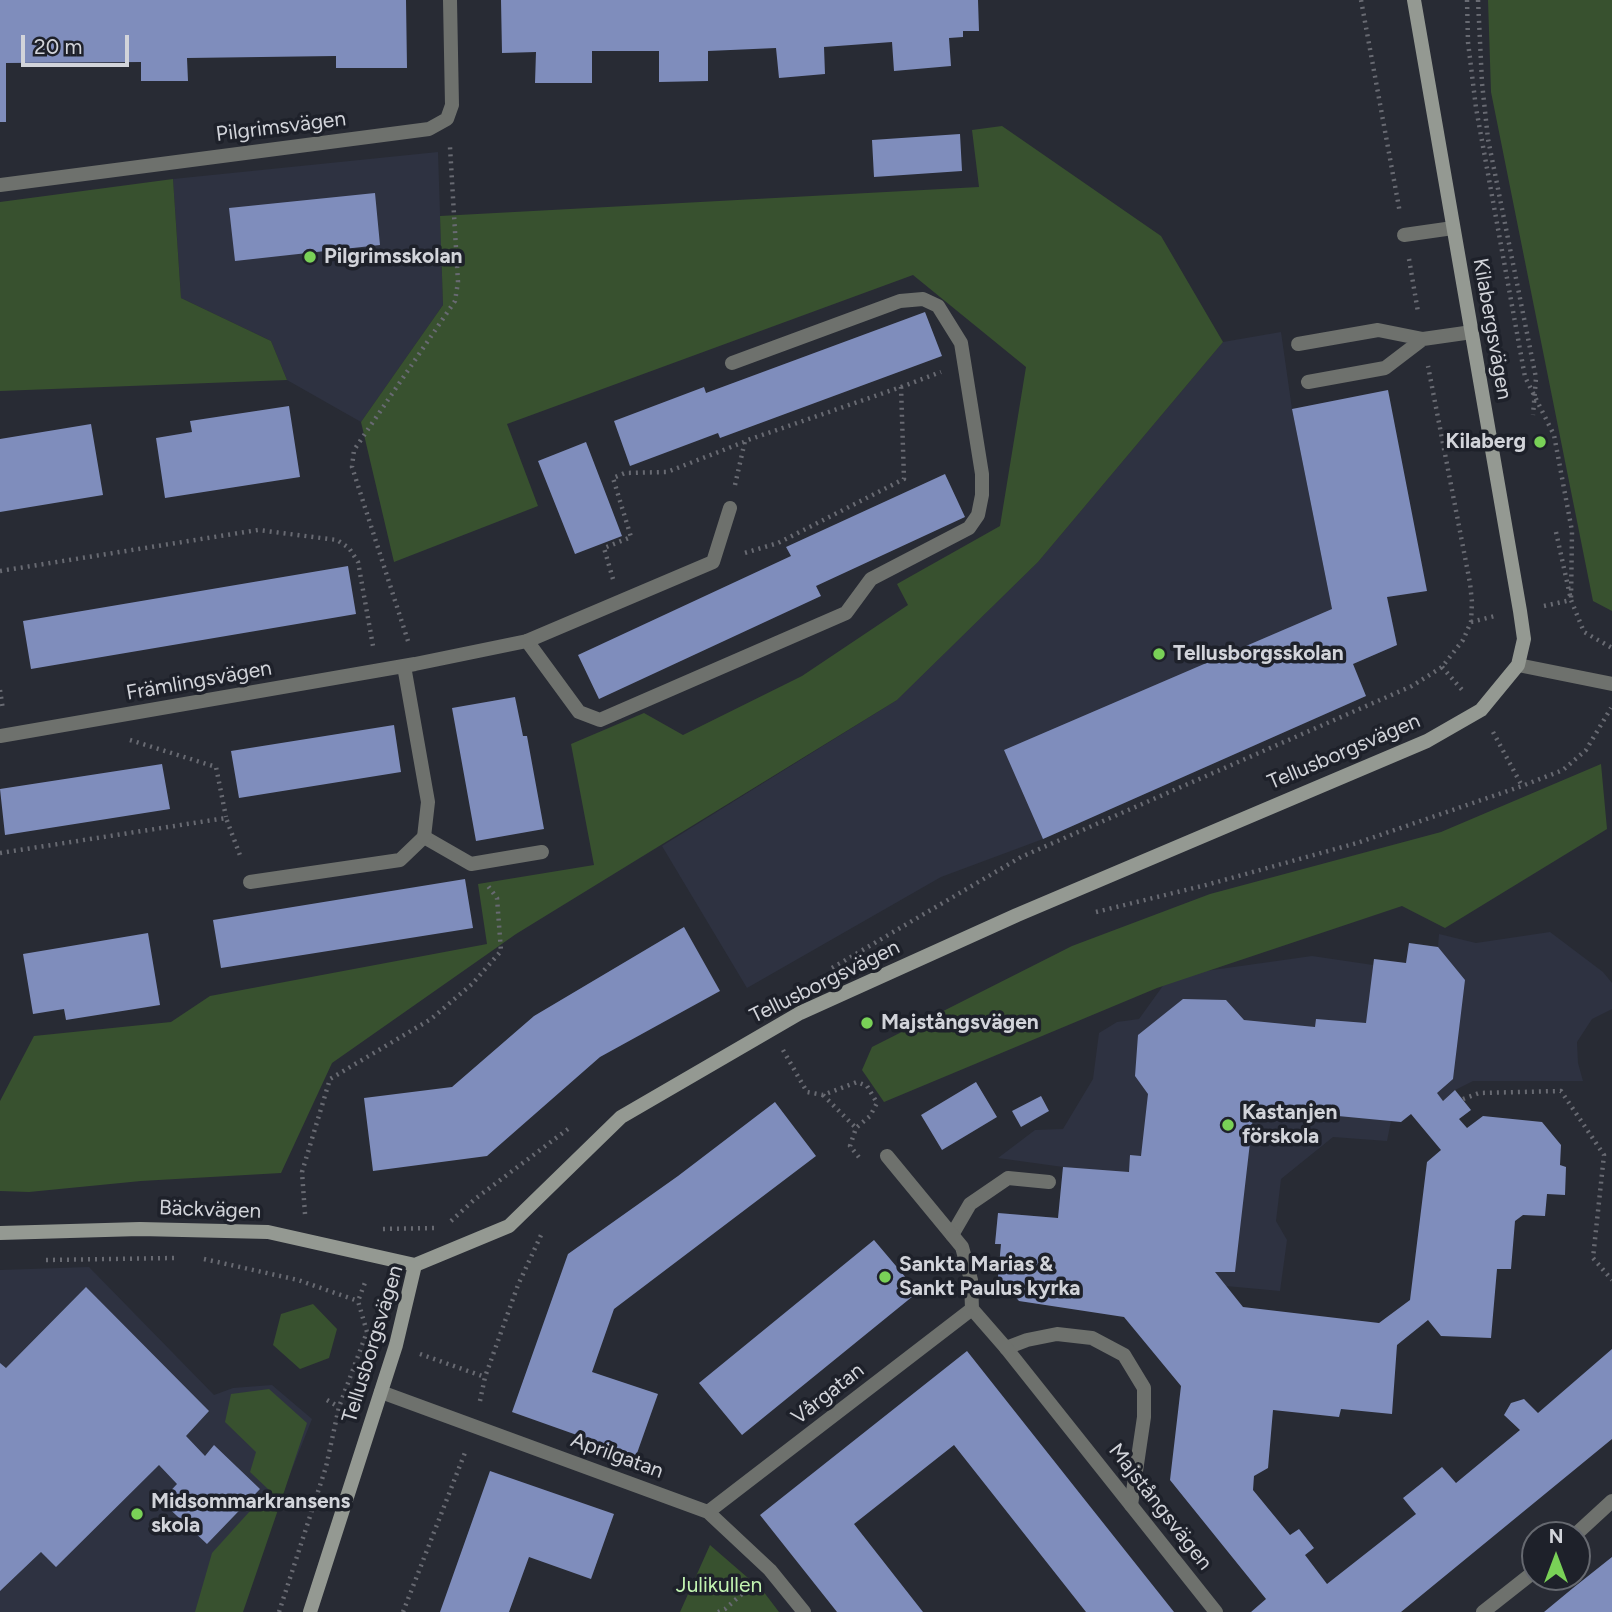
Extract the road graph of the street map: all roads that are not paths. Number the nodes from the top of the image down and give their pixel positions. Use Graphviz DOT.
graph roads {
  1 [pos="450,0"];
  2 [pos="1414,0"];
  3 [pos="0,185"];
  4 [pos="1453,228"];
  5 [pos="1404,234"];
  6 [pos="1472,332"];
  7 [pos="1423,339"];
  8 [pos="1298,344"];
  9 [pos="732,363"];
  10 [pos="1308,382"];
  11 [pos="730,508"];
  12 [pos="527,641"];
  13 [pos="410,665"];
  14 [pos="1518,665"];
  15 [pos="1612,684"];
  16 [pos="0,736"];
  17 [pos="424,837"];
  18 [pos="542,852"];
  19 [pos="250,882"];
  20 [pos="887,1156"];
  21 [pos="1049,1182"];
  22 [pos="0,1233"];
  23 [pos="952,1235"];
  24 [pos="415,1265"];
  25 [pos="972,1309"];
  26 [pos="1006,1348"];
  27 [pos="381,1392"];
  28 [pos="1612,1502"];
  29 [pos="1131,1505"];
  30 [pos="708,1512"];
  31 [pos="1591,1521"];
  32 [pos="1521,1582"];
  33 [pos="310,1612"];
  34 [pos="804,1612"];
  35 [pos="1216,1612"];
  36 [pos="1483,1612"];
  1 -- 3 [label="street, Pilgrimsvägen"];
  2 -- 4 [label="street, Kilabergsvägen"];
  4 -- 5 [label="street"];
  4 -- 6 [label="street, Kilabergsvägen"];
  6 -- 7 [label="street"];
  6 -- 14 [label="street, Kilabergsvägen"];
  7 -- 8 [label="street"];
  7 -- 10 [label="street"];
  9 -- 12 [label="street"];
  11 -- 12 [label="street, Främlingsvägen"];
  12 -- 13 [label="street, Främlingsvägen"];
  13 -- 16 [label="street, Främlingsvägen"];
  13 -- 17 [label="street"];
  14 -- 15 [label="street"];
  14 -- 24 [label="street, Tellusborgsvägen"];
  17 -- 18 [label="street"];
  17 -- 19 [label="street"];
  20 -- 23 [label="street"];
  21 -- 23 [label="street"];
  22 -- 24 [label="street, Bäckvägen"];
  23 -- 25 [label="street"];
  24 -- 27 [label="street, Tellusborgsvägen"];
  25 -- 26 [label="street, Majstångsvägen"];
  25 -- 30 [label="street, Vårgatan"];
  26 -- 29 [label="street, Majstångsvägen"];
  26 -- 29 [label="street"];
  27 -- 30 [label="street, Aprilgatan"];
  27 -- 33 [label="street, Tellusborgsvägen"];
  28 -- 31 [label="street"];
  29 -- 35 [label="street, Majstångsvägen"];
  30 -- 34 [label="street, Aprilgatan"];
  32 -- 36 [label="street"];
}
